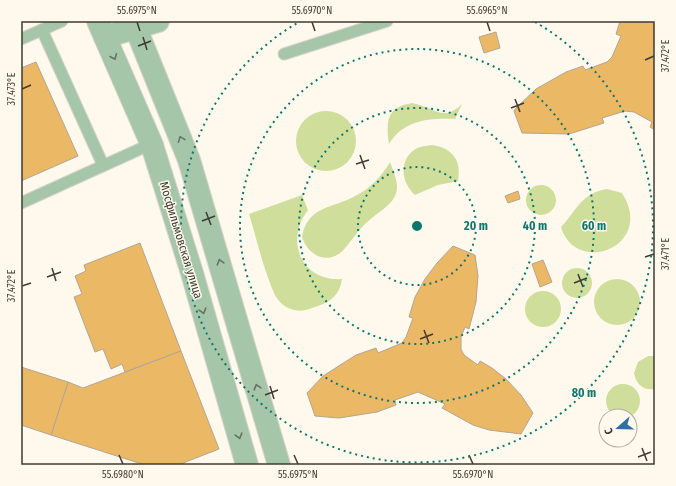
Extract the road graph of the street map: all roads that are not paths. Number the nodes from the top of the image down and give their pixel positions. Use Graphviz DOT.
graph roads {
  1 [pos="62,21"];
  2 [pos="158,21"];
  3 [pos="387,21"];
  4 [pos="134,24"];
  5 [pos="102,29"];
  6 [pos="42,30"];
  7 [pos="21,39"];
  8 [pos="284,54"];
  9 [pos="152,146"];
  10 [pos="103,165"];
  11 [pos="21,203"];
  12 [pos="247,465"];
  13 [pos="279,465"];
  1 -- 6 [label="lane"];
  2 -- 4 [label="street"];
  3 -- 8 [label="lane"];
  4 -- 5 [label="street"];
  13 -- 4 [label="street, one-way"];
  5 -- 9 [label="street, Мосфильмовская улица, one-way"];
  6 -- 7 [label="lane"];
  6 -- 10 [label="lane"];
  9 -- 10 [label="lane"];
  9 -- 12 [label="street, Мосфильмовская улица, one-way"];
  10 -- 11 [label="lane"];
}
